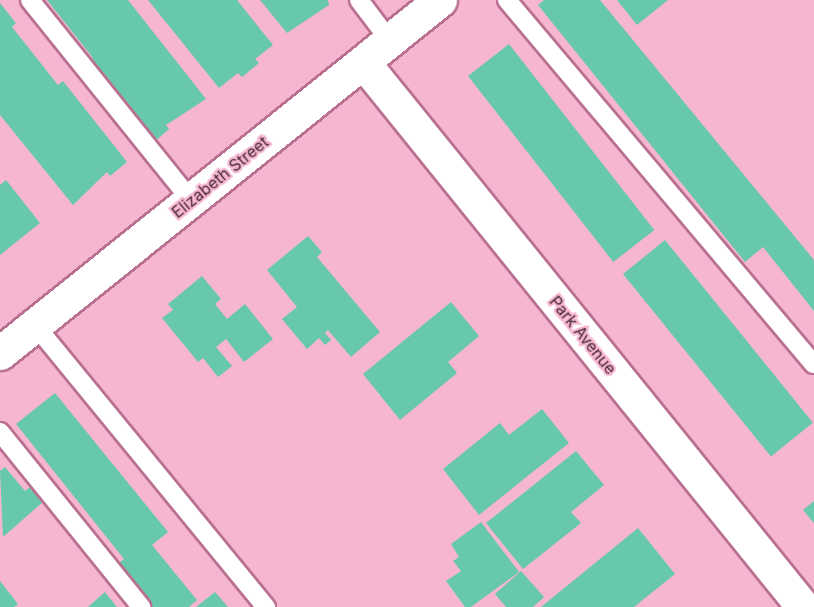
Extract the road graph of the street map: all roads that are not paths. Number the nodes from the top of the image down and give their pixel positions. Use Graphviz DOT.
graph roads {
  1 [pos="30,0"];
  2 [pos="359,0"];
  3 [pos="440,0"];
  4 [pos="507,0"];
  5 [pos="390,41"];
  6 [pos="363,62"];
  7 [pos="191,200"];
  8 [pos="35,325"];
  9 [pos="0,353"];
  10 [pos="814,364"];
  11 [pos="0,432"];
  12 [pos="141,607"];
  13 [pos="266,607"];
  14 [pos="802,607"];
  1 -- 7 [label="lane"];
  2 -- 5 [label="lane"];
  3 -- 5 [label="street, Elizabeth Street"];
  4 -- 10 [label="lane"];
  5 -- 6 [label="street, Elizabeth Street"];
  6 -- 7 [label="street, Elizabeth Street"];
  6 -- 14 [label="street, Park Avenue"];
  7 -- 8 [label="street, Elizabeth Street"];
  8 -- 9 [label="street, Elizabeth Street"];
  8 -- 13 [label="lane"];
  11 -- 12 [label="lane"];
}
